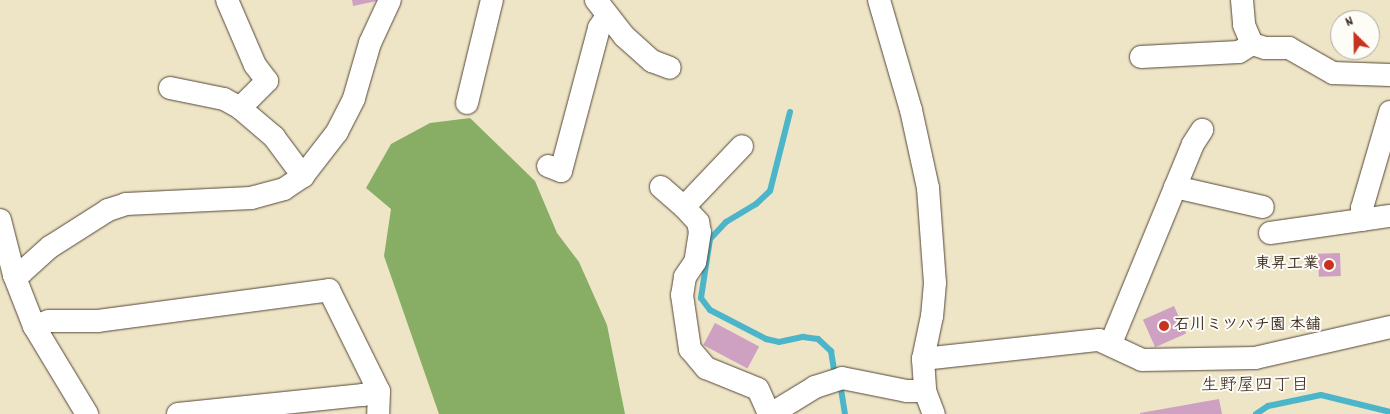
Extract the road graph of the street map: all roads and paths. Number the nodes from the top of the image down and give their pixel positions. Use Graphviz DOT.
graph roads {
  1 [pos="227,0"];
  2 [pos="390,0"];
  3 [pos="492,0"];
  4 [pos="879,0"];
  5 [pos="1242,0"];
  6 [pos="602,8"];
  7 [pos="1252,44"];
  8 [pos="1140,57"];
  9 [pos="670,68"];
  10 [pos="1390,75"];
  11 [pos="170,88"];
  12 [pos="467,103"];
  13 [pos="240,108"];
  14 [pos="1390,112"];
  15 [pos="1202,130"];
  16 [pos="742,146"];
  17 [pos="548,166"];
  18 [pos="303,176"];
  19 [pos="661,187"];
  20 [pos="1175,187"];
  21 [pos="684,207"];
  22 [pos="1263,207"];
  23 [pos="1390,216"];
  24 [pos="0,220"];
  25 [pos="1362,220"];
  26 [pos="1270,233"];
  27 [pos="14,275"];
  28 [pos="34,326"];
  29 [pos="1390,327"];
  30 [pos="1111,343"];
  31 [pos="923,359"];
  32 [pos="379,391"];
  33 [pos="924,391"];
  34 [pos="87,414"];
  35 [pos="178,414"];
  36 [pos="378,414"];
  37 [pos="770,414"];
  38 [pos="934,414"];
  1 -- 13 [label="street"];
  2 -- 18 [label="street"];
  3 -- 12 [label="street"];
  4 -- 31 [label="street"];
  5 -- 7 [label="street"];
  6 -- 9 [label="street"];
  6 -- 17 [label="street"];
  7 -- 8 [label="street"];
  7 -- 10 [label="street"];
  11 -- 13 [label="street"];
  13 -- 18 [label="street"];
  14 -- 25 [label="street"];
  15 -- 20 [label="street"];
  16 -- 21 [label="street"];
  18 -- 27 [label="street"];
  19 -- 21 [label="street"];
  20 -- 22 [label="street"];
  20 -- 30 [label="street"];
  21 -- 37 [label="street"];
  23 -- 25 [label="street"];
  24 -- 27 [label="street"];
  25 -- 26 [label="street"];
  27 -- 28 [label="street"];
  28 -- 32 [label="street"];
  28 -- 34 [label="street"];
  29 -- 30 [label="street"];
  30 -- 31 [label="street"];
  31 -- 33 [label="street"];
  32 -- 35 [label="street"];
  32 -- 36 [label="street"];
  33 -- 37 [label="street"];
  33 -- 38 [label="street"];
}
